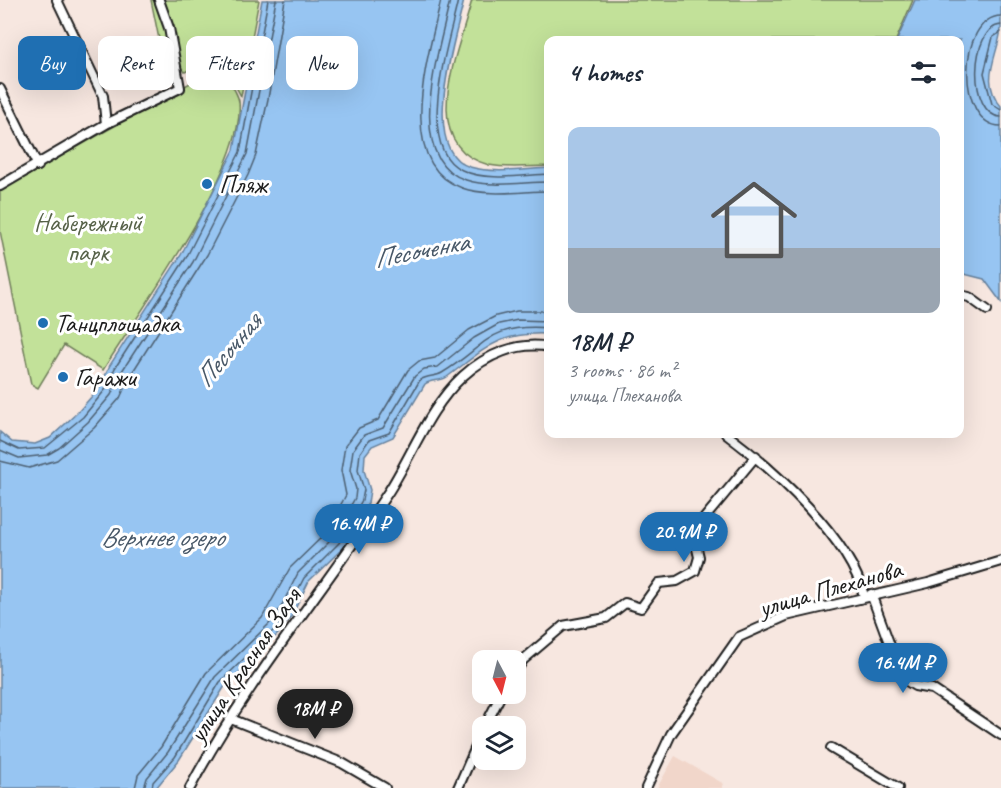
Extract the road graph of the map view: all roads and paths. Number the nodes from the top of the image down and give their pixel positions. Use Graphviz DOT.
graph roads {
  1 [pos="57,0"];
  2 [pos="159,0"];
  3 [pos="0,89"];
  4 [pos="106,124"];
  5 [pos="38,166"];
  6 [pos="0,186"];
  7 [pos="964,296"];
  8 [pos="987,310"];
  9 [pos="544,346"];
  10 [pos="731,438"];
  11 [pos="756,456"];
  12 [pos="1001,561"];
  13 [pos="868,595"];
  14 [pos="526,658"];
  15 [pos="231,719"];
  16 [pos="1001,735"];
  17 [pos="831,748"];
  18 [pos="472,756"];
  19 [pos="373,785"];
  20 [pos="190,788"];
  21 [pos="385,788"];
  22 [pos="458,788"];
  23 [pos="646,788"];
  24 [pos="898,788"];
  1 -- 4 [label="street"];
  2 -- 4 [label="street"];
  3 -- 5 [label="street"];
  4 -- 5 [label="street"];
  5 -- 6 [label="street"];
  7 -- 8 [label="street"];
  9 -- 15 [label="street, улица Красная Заря"];
  10 -- 11 [label="street"];
  11 -- 13 [label="street"];
  11 -- 14 [label="street"];
  12 -- 13 [label="street, улица Плеханова"];
  13 -- 16 [label="street"];
  13 -- 23 [label="street, улица Плеханова"];
  15 -- 19 [label="street"];
  15 -- 20 [label="street, улица Красная Заря"];
  17 -- 24 [label="street"];
  18 -- 22 [label="street"];
  19 -- 21 [label="street"];
}
